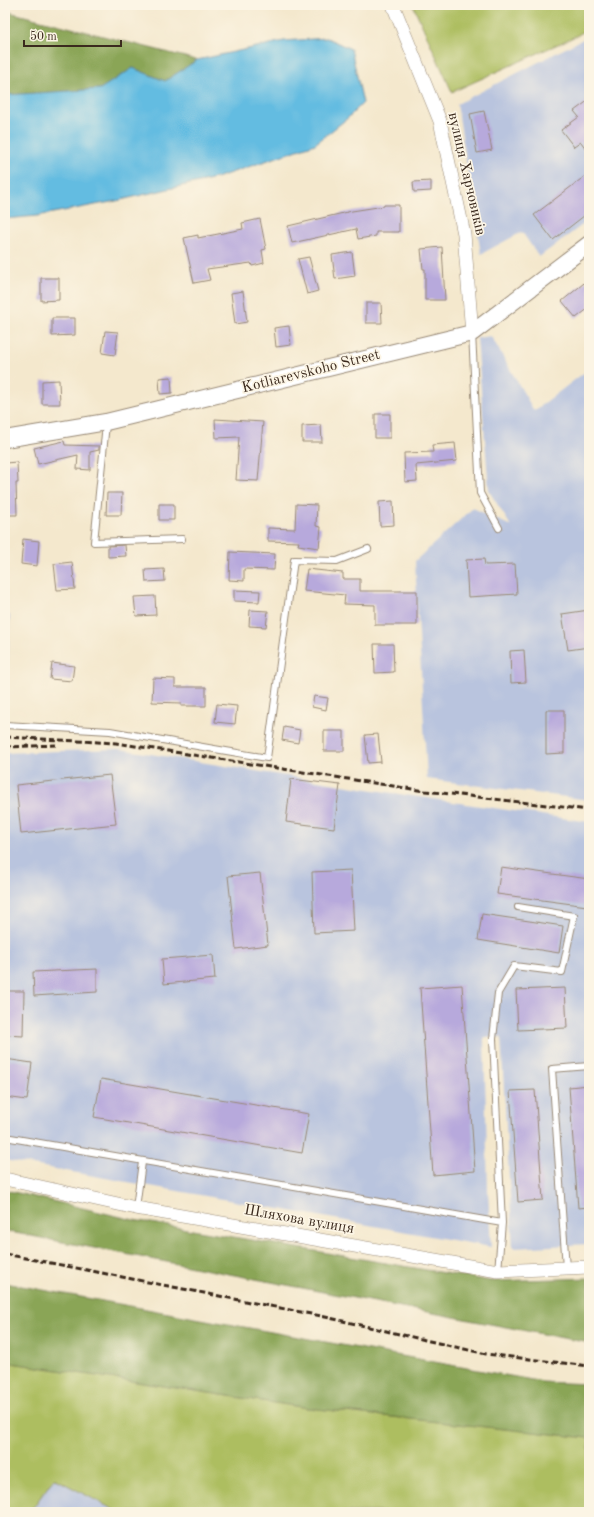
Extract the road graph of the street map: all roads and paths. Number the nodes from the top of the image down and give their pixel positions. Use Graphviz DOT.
graph roads {
  1 [pos="393,5"];
  2 [pos="589,244"];
  3 [pos="472,333"];
  4 [pos="106,422"];
  5 [pos="5,439"];
  6 [pos="499,528"];
  7 [pos="182,539"];
  8 [pos="368,549"];
  9 [pos="5,725"];
  10 [pos="518,907"];
  11 [pos="589,1066"];
  12 [pos="5,1137"];
  13 [pos="142,1162"];
  14 [pos="5,1179"];
  15 [pos="136,1208"];
  16 [pos="502,1223"];
  17 [pos="589,1267"];
  18 [pos="566,1268"];
  19 [pos="498,1271"];
  1 -- 3 [label="street, вулиця Харчовиків"];
  2 -- 3 [label="street, Kotliarevskoho Street"];
  3 -- 4 [label="street, Kotliarevskoho Street"];
  3 -- 6 [label="lane"];
  4 -- 5 [label="street, Kotliarevskoho Street"];
  4 -- 7 [label="lane"];
  8 -- 9 [label="lane"];
  10 -- 16 [label="lane"];
  11 -- 18 [label="lane"];
  12 -- 13 [label="lane"];
  13 -- 15 [label="lane"];
  13 -- 16 [label="lane"];
  14 -- 15 [label="street, Шляхова вулиця"];
  15 -- 19 [label="street, Шляхова вулиця"];
  16 -- 19 [label="lane"];
  17 -- 18 [label="street, Шляхова вулиця"];
  18 -- 19 [label="street, Шляхова вулиця"];
}
